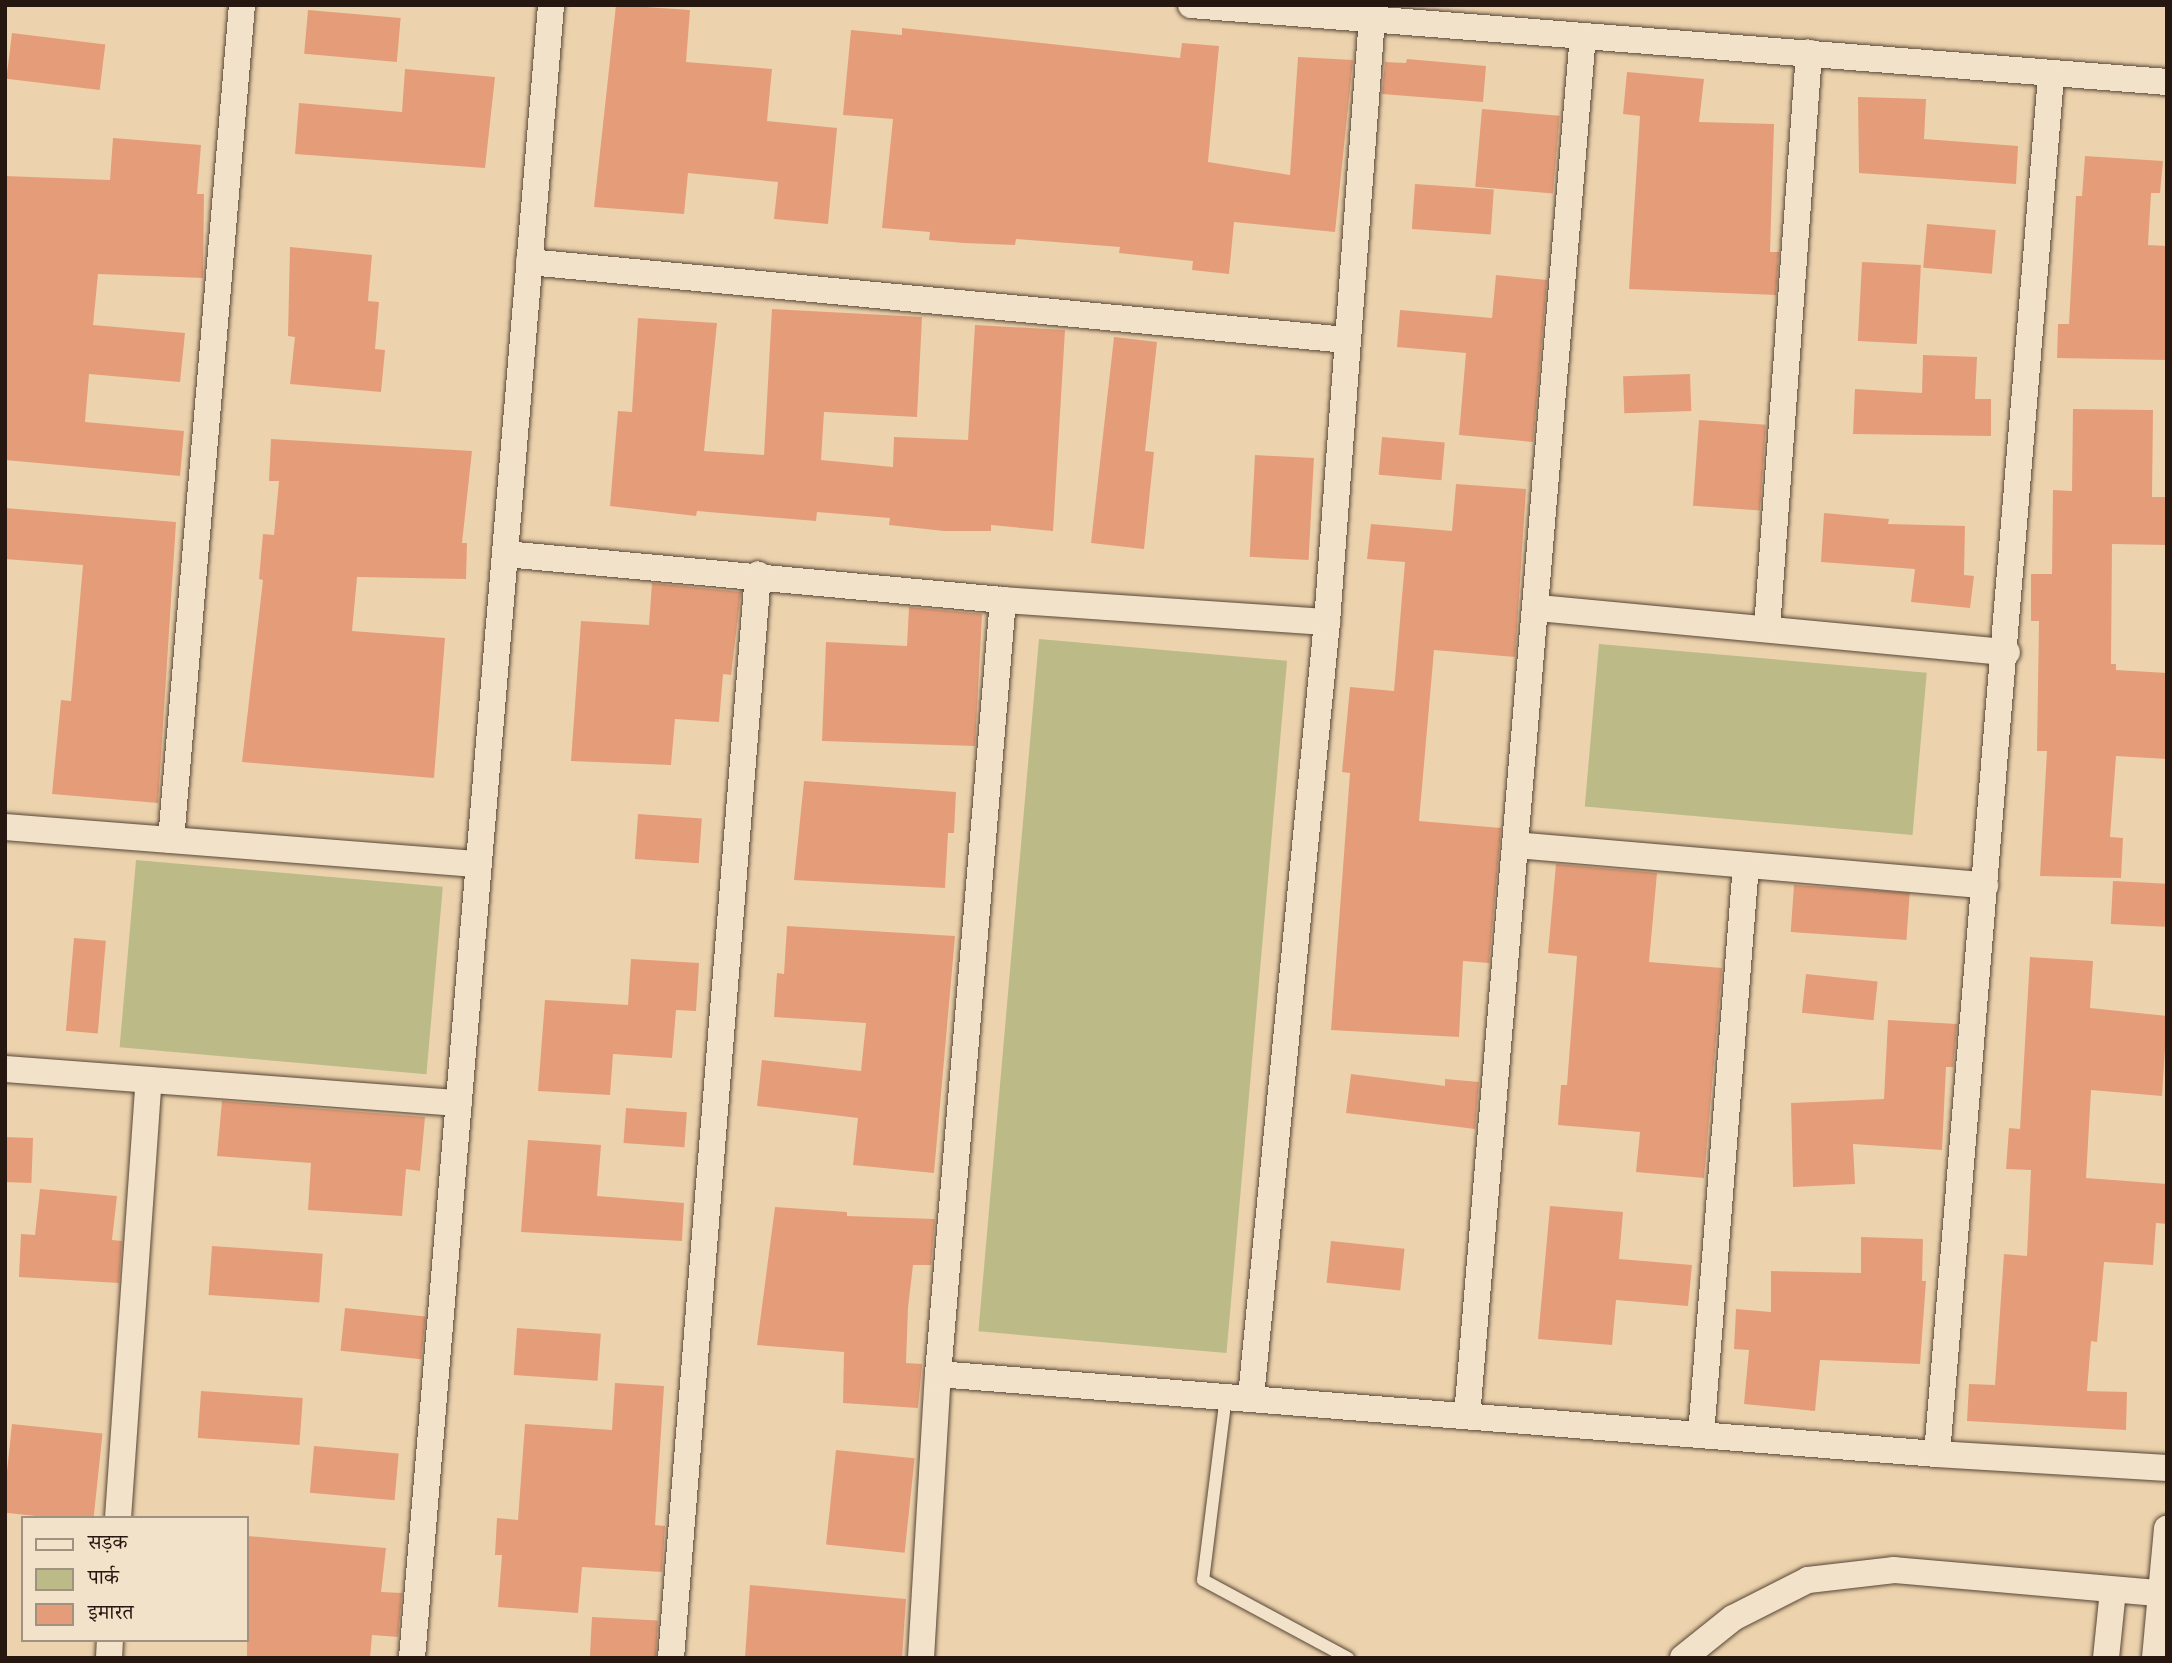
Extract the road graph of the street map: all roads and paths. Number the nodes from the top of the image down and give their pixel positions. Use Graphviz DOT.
graph roads {
  1 [pos="242,5"];
  2 [pos="551,5"];
  3 [pos="1191,5"];
  4 [pos="1362,12"];
  5 [pos="1583,36"];
  6 [pos="1808,53"];
  7 [pos="2051,75"];
  8 [pos="2167,82"];
  9 [pos="529,262"];
  10 [pos="1347,340"];
  11 [pos="505,554"];
  12 [pos="758,574"];
  13 [pos="1003,600"];
  14 [pos="1538,608"];
  15 [pos="1327,622"];
  16 [pos="1767,628"];
  17 [pos="2007,652"];
  18 [pos="5,827"];
  19 [pos="171,840"];
  20 [pos="1515,845"];
  21 [pos="479,864"];
  22 [pos="1746,865"];
  23 [pos="1985,885"];
  24 [pos="5,1069"];
  25 [pos="149,1080"];
  26 [pos="459,1103"];
  27 [pos="938,1374"];
  28 [pos="1238,1397"];
  29 [pos="1467,1416"];
  30 [pos="1701,1435"];
  31 [pos="1937,1454"];
  32 [pos="2167,1468"];
  33 [pos="118,1516"];
  34 [pos="2167,1530"];
  35 [pos="2113,1590"];
  36 [pos="2164,1594"];
  37 [pos="412,1658"];
  38 [pos="671,1658"];
  39 [pos="921,1658"];
  40 [pos="1348,1658"];
  41 [pos="1683,1658"];
  42 [pos="2106,1658"];
  43 [pos="2155,1658"];
  1 -- 19 [label="street"];
  2 -- 9 [label="street"];
  3 -- 4 [label="street"];
  4 -- 5 [label="street"];
  4 -- 10 [label="street"];
  5 -- 6 [label="street"];
  5 -- 14 [label="street"];
  6 -- 7 [label="street"];
  6 -- 16 [label="street"];
  7 -- 8 [label="street"];
  7 -- 17 [label="street"];
  9 -- 10 [label="street"];
  9 -- 11 [label="street"];
  10 -- 15 [label="street"];
  11 -- 12 [label="street"];
  11 -- 21 [label="street"];
  12 -- 13 [label="street"];
  12 -- 38 [label="street"];
  13 -- 15 [label="street"];
  13 -- 27 [label="street"];
  14 -- 16 [label="street"];
  14 -- 20 [label="street"];
  15 -- 28 [label="street"];
  16 -- 17 [label="street"];
  17 -- 23 [label="street"];
  18 -- 19 [label="street"];
  19 -- 21 [label="street"];
  20 -- 22 [label="street"];
  20 -- 29 [label="street"];
  21 -- 26 [label="street"];
  22 -- 23 [label="street"];
  22 -- 30 [label="street"];
  23 -- 31 [label="street"];
  24 -- 25 [label="street"];
  25 -- 26 [label="street"];
  25 -- 33 [label="street"];
  26 -- 37 [label="street"];
  27 -- 28 [label="street"];
  27 -- 39 [label="street"];
  28 -- 29 [label="street"];
  28 -- 40 [label="lane"];
  29 -- 30 [label="street"];
  30 -- 31 [label="street"];
  31 -- 32 [label="street"];
  34 -- 36 [label="street"];
  35 -- 36 [label="street"];
  35 -- 41 [label="street"];
  35 -- 42 [label="street"];
  36 -- 43 [label="street"];
}
